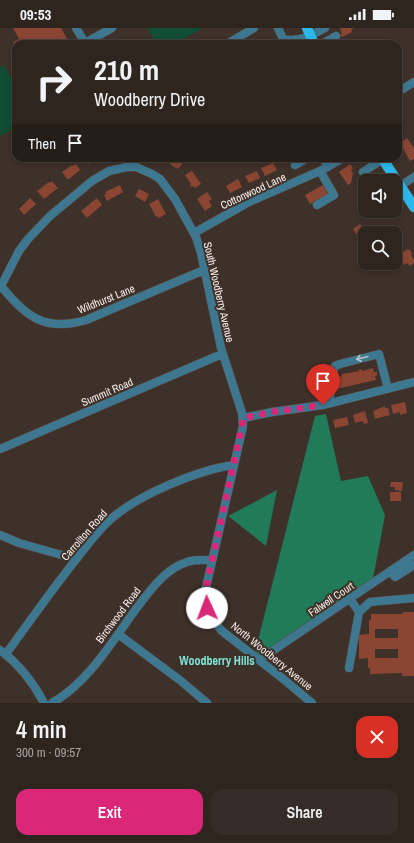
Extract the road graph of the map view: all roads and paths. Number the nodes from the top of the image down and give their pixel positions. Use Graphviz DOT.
graph roads {
  1 [pos="76,28"];
  2 [pos="112,28"];
  3 [pos="254,28"];
  4 [pos="278,28"];
  5 [pos="325,28"];
  6 [pos="310,36"];
  7 [pos="336,36"];
  8 [pos="83,40"];
  9 [pos="90,40"];
  10 [pos="234,40"];
  11 [pos="287,40"];
  12 [pos="296,40"];
  13 [pos="329,40"];
  14 [pos="414,82"];
  15 [pos="402,90"];
  16 [pos="300,162"];
  17 [pos="325,162"];
  18 [pos="336,162"];
  19 [pos="378,162"];
  20 [pos="384,162"];
  21 [pos="295,165"];
  22 [pos="328,167"];
  23 [pos="320,171"];
  24 [pos="363,172"];
  25 [pos="392,174"];
  26 [pos="414,177"];
  27 [pos="402,185"];
  28 [pos="402,189"];
  29 [pos="317,205"];
  30 [pos="414,206"];
  31 [pos="194,233"];
  32 [pos="204,270"];
  33 [pos="0,287"];
  34 [pos="222,354"];
  35 [pos="414,382"];
  36 [pos="388,389"];
  37 [pos="330,403"];
  38 [pos="243,418"];
  39 [pos="0,448"];
  40 [pos="234,465"];
  41 [pos="0,535"];
  42 [pos="414,555"];
  43 [pos="76,559"];
  44 [pos="212,560"];
  45 [pos="414,564"];
  46 [pos="391,571"];
  47 [pos="414,598"];
  48 [pos="350,599"];
  49 [pos="359,612"];
  50 [pos="118,634"];
  51 [pos="3,652"];
  52 [pos="259,660"];
  53 [pos="349,668"];
  54 [pos="44,703"];
  55 [pos="52,703"];
  56 [pos="207,703"];
  57 [pos="312,703"];
  1 -- 8 [label="street"];
  2 -- 9 [label="street"];
  3 -- 10 [label="street"];
  4 -- 11 [label="street"];
  5 -- 6 [label="street"];
  6 -- 12 [label="street"];
  7 -- 13 [label="street"];
  14 -- 15 [label="street"];
  16 -- 21 [label="street"];
  17 -- 22 [label="street"];
  18 -- 22 [label="street, Cottonwood Lane"];
  19 -- 24 [label="street"];
  20 -- 25 [label="main road"];
  22 -- 23 [label="street, Cottonwood Lane"];
  23 -- 29 [label="street"];
  23 -- 31 [label="street, Cottonwood Lane"];
  26 -- 27 [label="street"];
  28 -- 30 [label="main road"];
  31 -- 32 [label="street, South Woodberry Avenue"];
  31 -- 33 [label="street, South Woodberry Avenue"];
  32 -- 33 [label="street, Wildhurst Lane"];
  32 -- 34 [label="street, South Woodberry Avenue"];
  34 -- 38 [label="street, South Woodberry Avenue"];
  34 -- 39 [label="street, Summit Road"];
  35 -- 36 [label="street"];
  36 -- 37 [label="street"];
  36 -- 37 [label="street, one-way"];
  37 -- 38 [label="street"];
  38 -- 40 [label="street, North Woodberry Avenue"];
  40 -- 43 [label="street, Carrollton Road"];
  40 -- 44 [label="street, North Woodberry Avenue"];
  41 -- 43 [label="street"];
  42 -- 46 [label="street, Falwell Court"];
  43 -- 51 [label="street, Carrollton Road"];
  44 -- 50 [label="street, Birchwood Road"];
  44 -- 52 [label="street, North Woodberry Avenue"];
  45 -- 46 [label="street"];
  46 -- 48 [label="street, Falwell Court"];
  47 -- 49 [label="street"];
  48 -- 49 [label="street"];
  48 -- 52 [label="street, Falwell Court"];
  49 -- 53 [label="street"];
  50 -- 55 [label="street, Birchwood Road"];
  50 -- 56 [label="street"];
  51 -- 54 [label="street"];
  52 -- 57 [label="street, North Woodberry Avenue"];
}
